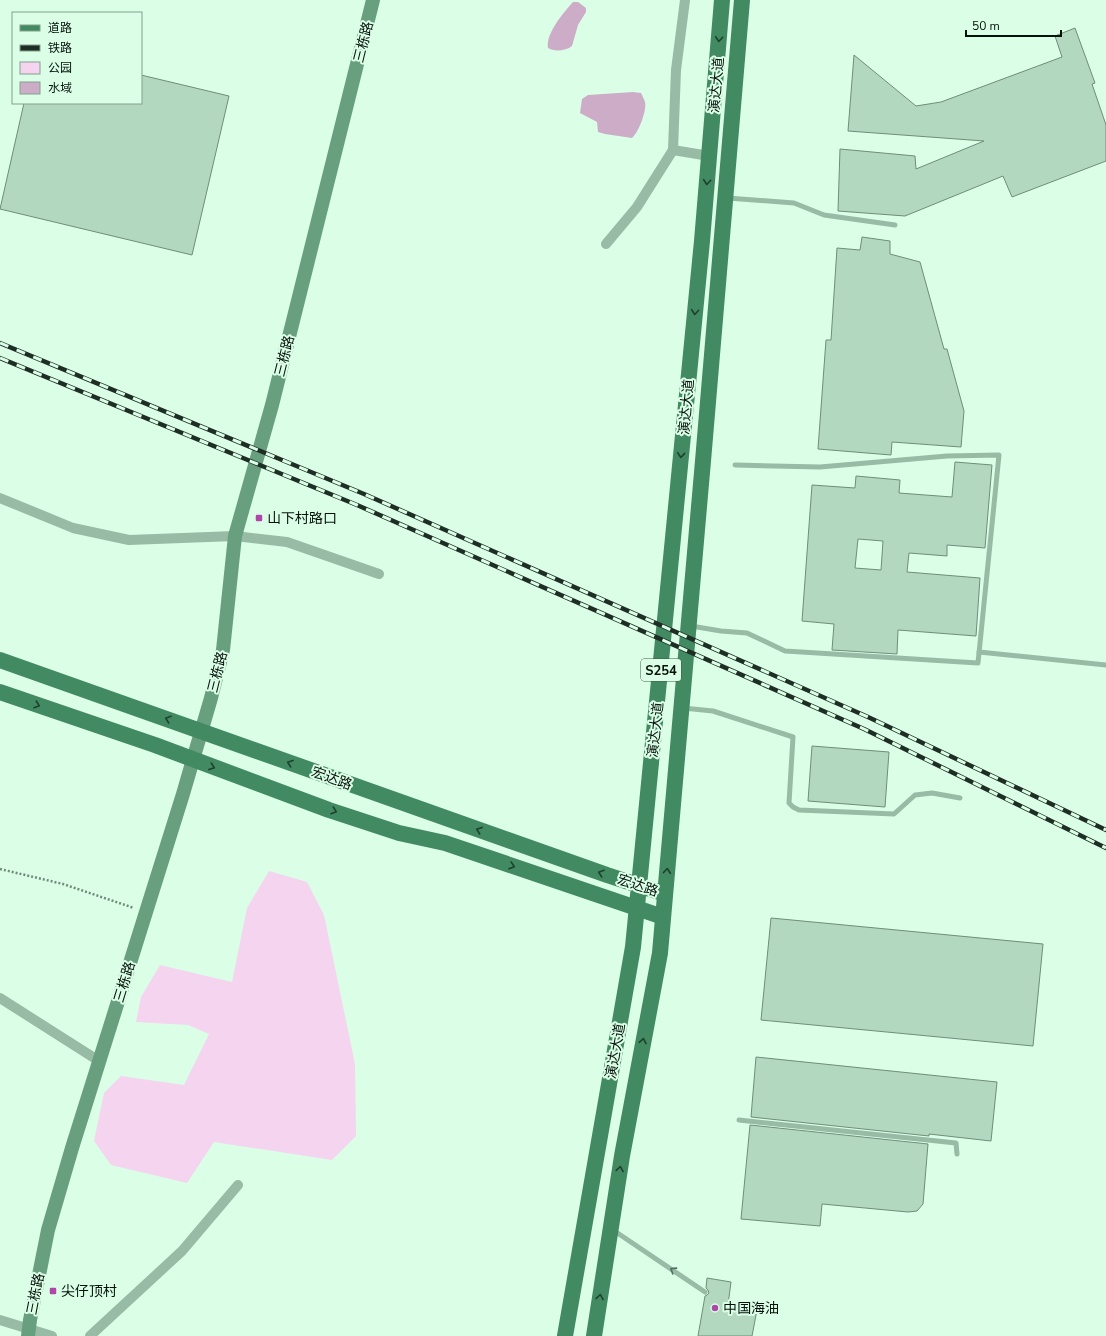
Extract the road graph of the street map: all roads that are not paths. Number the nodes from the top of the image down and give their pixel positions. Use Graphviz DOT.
graph roads {
  1 [pos="373,0"];
  2 [pos="684,0"];
  3 [pos="722,0"];
  4 [pos="742,0"];
  5 [pos="673,150"];
  6 [pos="709,156"];
  7 [pos="726,198"];
  8 [pos="895,225"];
  9 [pos="606,244"];
  10 [pos="735,465"];
  11 [pos="0,498"];
  12 [pos="235,536"];
  13 [pos="379,574"];
  14 [pos="689,625"];
  15 [pos="979,652"];
  16 [pos="0,660"];
  17 [pos="1106,665"];
  18 [pos="0,692"];
  19 [pos="682,708"];
  20 [pos="201,731"];
  21 [pos="193,759"];
  22 [pos="960,798"];
  23 [pos="640,886"];
  24 [pos="665,894"];
  25 [pos="637,909"];
  26 [pos="663,918"];
  27 [pos="0,998"];
  28 [pos="99,1062"];
  29 [pos="740,1120"];
  30 [pos="957,1154"];
  31 [pos="238,1185"];
  32 [pos="610,1229"];
  33 [pos="705,1292"];
  34 [pos="0,1320"];
  35 [pos="28,1333"];
  36 [pos="52,1336"];
  37 [pos="90,1336"];
  38 [pos="565,1336"];
  39 [pos="594,1336"];
  1 -- 12 [label="main road, 三栋路"];
  2 -- 5 [label="street"];
  3 -- 6 [label="main road, 演达大道 / S254, one-way"];
  4 -- 7 [label="main road, 演达大道 / S254"];
  5 -- 6 [label="street"];
  5 -- 9 [label="street"];
  6 -- 23 [label="main road, 演达大道 / S254, one-way"];
  7 -- 8 [label="lane"];
  7 -- 14 [label="main road, 演达大道 / S254"];
  10 -- 15 [label="lane"];
  11 -- 12 [label="street"];
  12 -- 13 [label="street"];
  12 -- 20 [label="main road, 三栋路"];
  14 -- 15 [label="lane"];
  14 -- 19 [label="main road, 演达大道 / S254"];
  15 -- 17 [label="lane"];
  20 -- 16 [label="main road, 宏达路, one-way"];
  18 -- 21 [label="main road, 宏达路, one-way"];
  19 -- 22 [label="lane"];
  24 -- 19 [label="main road, 演达大道 / S254, one-way"];
  20 -- 21 [label="main road, 三栋路"];
  23 -- 20 [label="main road, 宏达路, one-way"];
  21 -- 25 [label="main road, 宏达路, one-way"];
  21 -- 28 [label="main road, 三栋路"];
  23 -- 24 [label="main road, 宏达路"];
  23 -- 25 [label="main road, 演达大道 / S254"];
  24 -- 26 [label="main road, 演达大道 / S254"];
  25 -- 26 [label="main road, 宏达路"];
  25 -- 38 [label="main road, 演达大道 / S254"];
  32 -- 26 [label="main road, 演达大道 / S254, one-way"];
  27 -- 28 [label="street"];
  28 -- 35 [label="main road, 三栋路"];
  29 -- 30 [label="lane"];
  31 -- 37 [label="street"];
  33 -- 32 [label="lane, one-way"];
  39 -- 32 [label="main road, 演达大道 / S254, one-way"];
  34 -- 35 [label="street"];
  35 -- 36 [label="street"];
}
